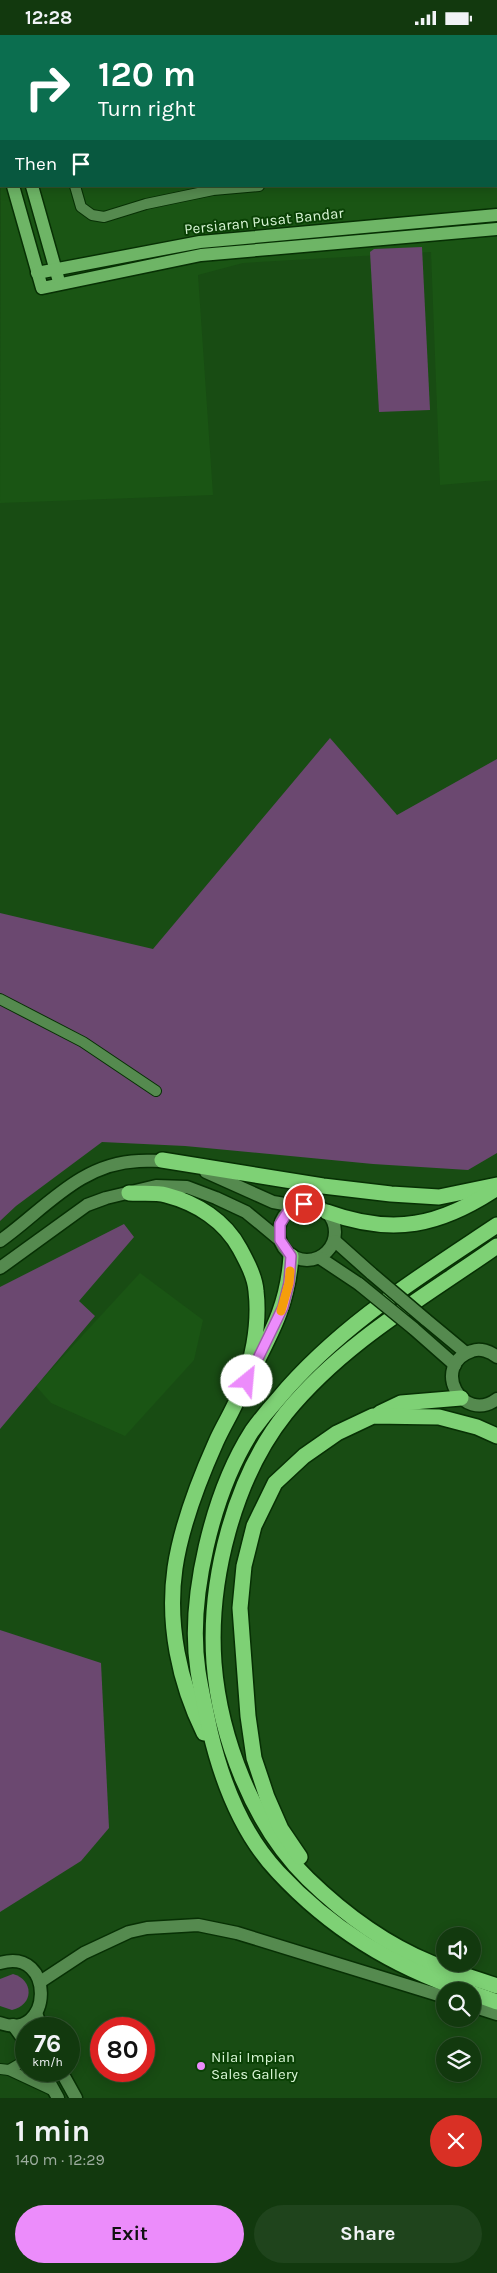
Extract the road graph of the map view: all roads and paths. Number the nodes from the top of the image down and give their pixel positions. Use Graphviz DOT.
graph roads {
  1 [pos="13,187"];
  2 [pos="32,187"];
  3 [pos="75,187"];
  4 [pos="247,187"];
  5 [pos="497,215"];
  6 [pos="497,229"];
  7 [pos="55,270"];
  8 [pos="37,273"];
  9 [pos="60,285"];
  10 [pos="0,999"];
  11 [pos="156,1091"];
  12 [pos="162,1160"];
  13 [pos="497,1185"];
  14 [pos="497,1189"];
  15 [pos="128,1193"];
  16 [pos="296,1206"];
  17 [pos="327,1212"];
  18 [pos="497,1225"];
  19 [pos="280,1240"];
  20 [pos="0,1241"];
  21 [pos="334,1241"];
  22 [pos="497,1246"];
  23 [pos="291,1256"];
  24 [pos="320,1258"];
  25 [pos="0,1268"];
  26 [pos="466,1353"];
  27 [pos="497,1357"];
  28 [pos="455,1365"];
  29 [pos="240,1394"];
  30 [pos="461,1398"];
  31 [pos="496,1402"];
  32 [pos="373,1416"];
  33 [pos="497,1436"];
  34 [pos="217,1759"];
  35 [pos="306,1878"];
  36 [pos="0,1963"];
  37 [pos="40,1982"];
  38 [pos="444,1982"];
  39 [pos="497,1986"];
  40 [pos="436,1994"];
  41 [pos="481,1996"];
  42 [pos="497,2001"];
  43 [pos="481,2009"];
  44 [pos="36,2013"];
  45 [pos="497,2013"];
  46 [pos="38,2017"];
  47 [pos="0,2023"];
  48 [pos="13,2025"];
  49 [pos="15,2028"];
  50 [pos="4,2069"];
  51 [pos="49,2082"];
  52 [pos="67,2082"];
  53 [pos="56,2095"];
  54 [pos="76,2098"];
  1 -- 8 [label="main road"];
  2 -- 7 [label="main road"];
  3 -- 4 [label="street"];
  5 -- 7 [label="main road, Persiaran Pusat Bandar"];
  6 -- 9 [label="main road, Persiaran Pusat Bandar"];
  7 -- 8 [label="main road, Persiaran Pusat Bandar"];
  7 -- 9 [label="main road"];
  8 -- 9 [label="main road, Persiaran Pusat Bandar"];
  10 -- 11 [label="street"];
  12 -- 13 [label="highway"];
  12 -- 16 [label="main road"];
  12 -- 20 [label="main road"];
  14 -- 17 [label="highway"];
  15 -- 19 [label="main road"];
  15 -- 25 [label="main road"];
  15 -- 29 [label="highway"];
  16 -- 17 [label="main road"];
  16 -- 19 [label="main road"];
  17 -- 21 [label="main road"];
  18 -- 34 [label="highway"];
  19 -- 23 [label="main road"];
  21 -- 24 [label="main road"];
  21 -- 26 [label="main road, bridge"];
  22 -- 35 [label="highway"];
  23 -- 24 [label="main road"];
  23 -- 29 [label="highway"];
  24 -- 28 [label="main road, bridge"];
  26 -- 27 [label="main road"];
  26 -- 28 [label="main road"];
  28 -- 30 [label="main road"];
  29 -- 34 [label="highway"];
  30 -- 31 [label="main road"];
  30 -- 32 [label="highway"];
  32 -- 33 [label="highway"];
  32 -- 35 [label="highway"];
  34 -- 38 [label="highway"];
  35 -- 39 [label="highway"];
  36 -- 37 [label="main road"];
  37 -- 40 [label="main road"];
  37 -- 44 [label="main road"];
  41 -- 42 [label="highway"];
  43 -- 45 [label="main road"];
  44 -- 46 [label="main road"];
  44 -- 48 [label="main road"];
  47 -- 48 [label="main road"];
  48 -- 49 [label="main road"];
  50 -- 53 [label="street"];
  51 -- 53 [label="main road"];
  52 -- 54 [label="main road"];
}
